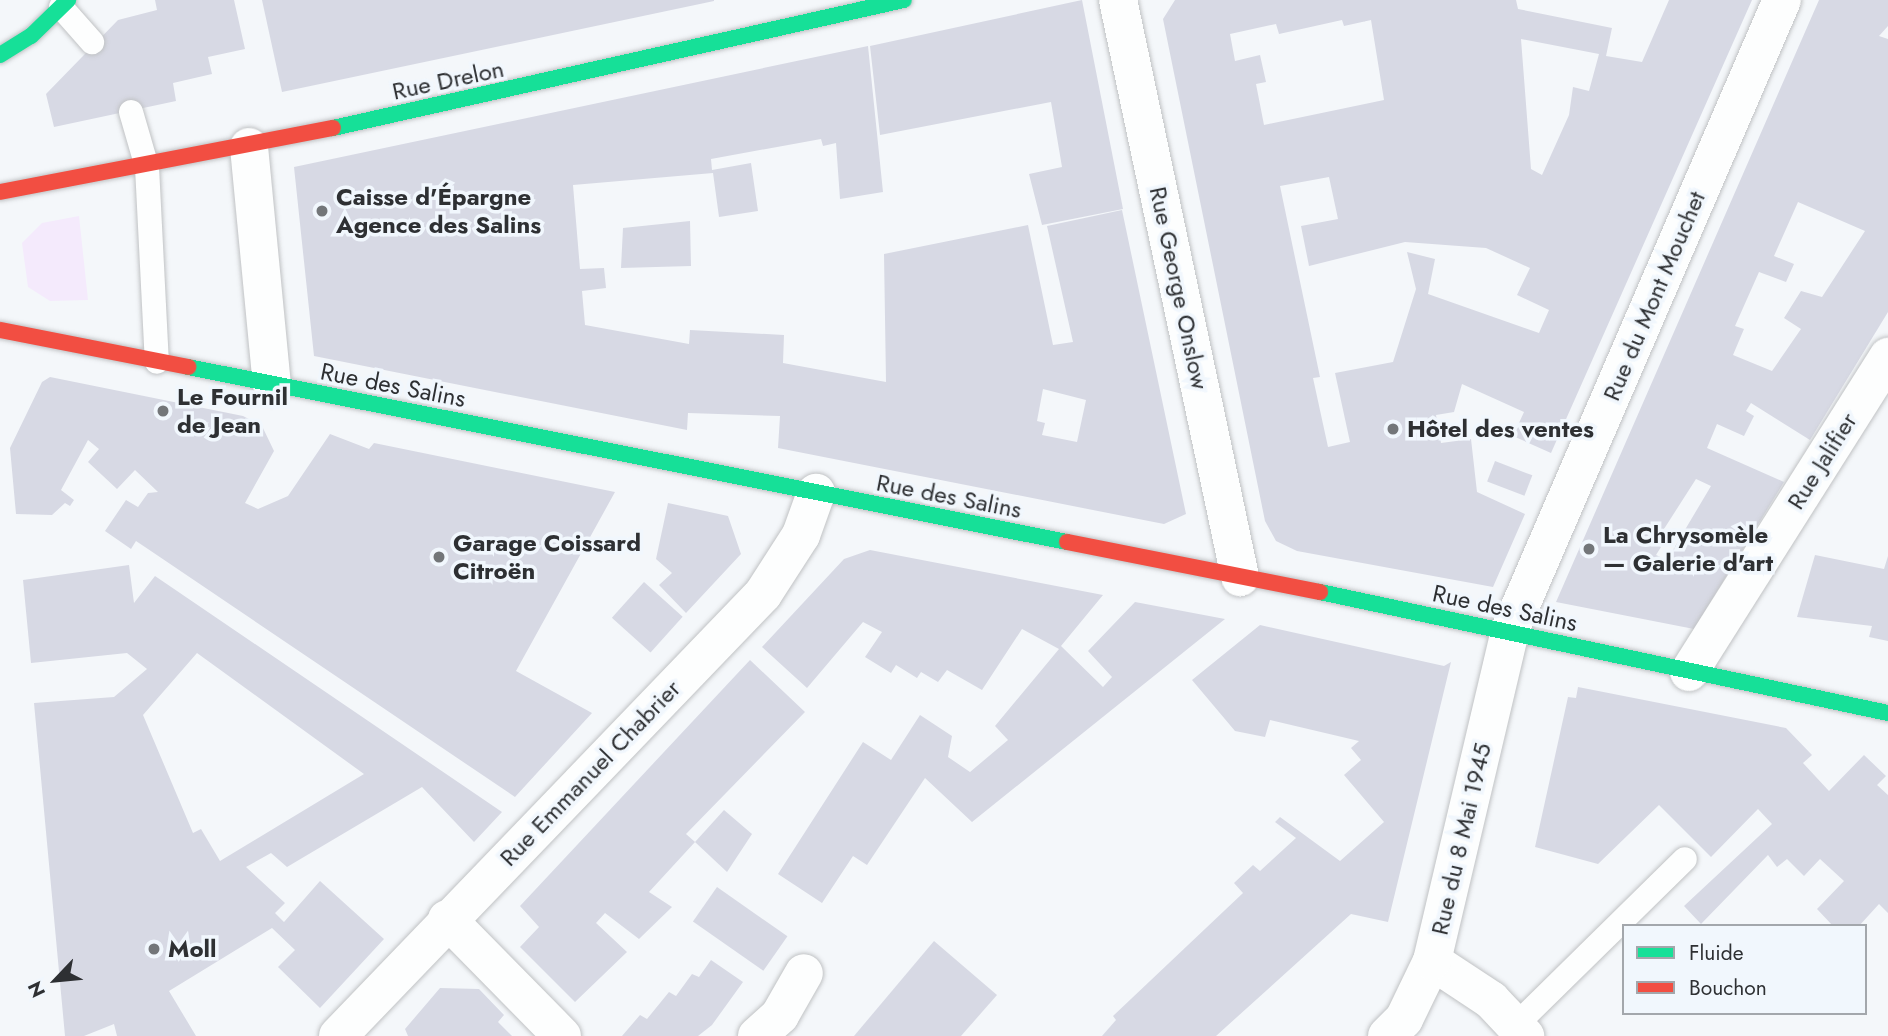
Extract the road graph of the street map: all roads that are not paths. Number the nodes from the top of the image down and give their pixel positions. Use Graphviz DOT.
graph roads {
  1 [pos="904,0"];
  2 [pos="1118,0"];
  3 [pos="1782,0"];
  4 [pos="64,4"];
  5 [pos="92,42"];
  6 [pos="0,55"];
  7 [pos="131,112"];
  8 [pos="249,146"];
  9 [pos="148,167"];
  10 [pos="0,192"];
  11 [pos="0,330"];
  12 [pos="1888,357"];
  13 [pos="157,362"];
  14 [pos="272,384"];
  15 [pos="816,493"];
  16 [pos="1240,577"];
  17 [pos="1510,630"];
  18 [pos="1689,672"];
  19 [pos="1888,713"];
  20 [pos="1685,859"];
  21 [pos="447,919"];
  22 [pos="1623,924"];
  23 [pos="1622,925"];
  24 [pos="1432,961"];
  25 [pos="804,974"];
  26 [pos="1520,1031"];
  27 [pos="338,1036"];
  28 [pos="562,1036"];
  29 [pos="757,1036"];
  30 [pos="1387,1036"];
  1 -- 8 [label="main road, Rue Drelon"];
  2 -- 16 [label="street, Rue George Onslow"];
  3 -- 17 [label="street, Rue du Mont Mouchet"];
  4 -- 5 [label="lane"];
  4 -- 6 [label="main road"];
  7 -- 9 [label="lane"];
  8 -- 9 [label="main road, Rue Drelon"];
  8 -- 14 [label="street"];
  9 -- 10 [label="main road, Rue Drelon"];
  9 -- 13 [label="lane"];
  11 -- 13 [label="main road, Rue des Salins"];
  12 -- 18 [label="street, Rue Jalifier"];
  13 -- 14 [label="main road, Rue des Salins"];
  14 -- 15 [label="main road, Rue des Salins"];
  15 -- 16 [label="main road, Rue des Salins"];
  15 -- 21 [label="street, Rue Emmanuel Chabrier"];
  16 -- 17 [label="main road, Rue des Salins"];
  17 -- 18 [label="main road, Rue des Salins"];
  17 -- 24 [label="street, Rue du 8 Mai 1945"];
  18 -- 19 [label="main road, Rue des Salins"];
  20 -- 22 [label="lane"];
  21 -- 27 [label="street, Rue Emmanuel Chabrier"];
  21 -- 28 [label="street"];
  23 -- 26 [label="lane"];
  24 -- 26 [label="street"];
  24 -- 30 [label="street, Rue du 8 Mai 1945"];
  25 -- 29 [label="street"];
}
